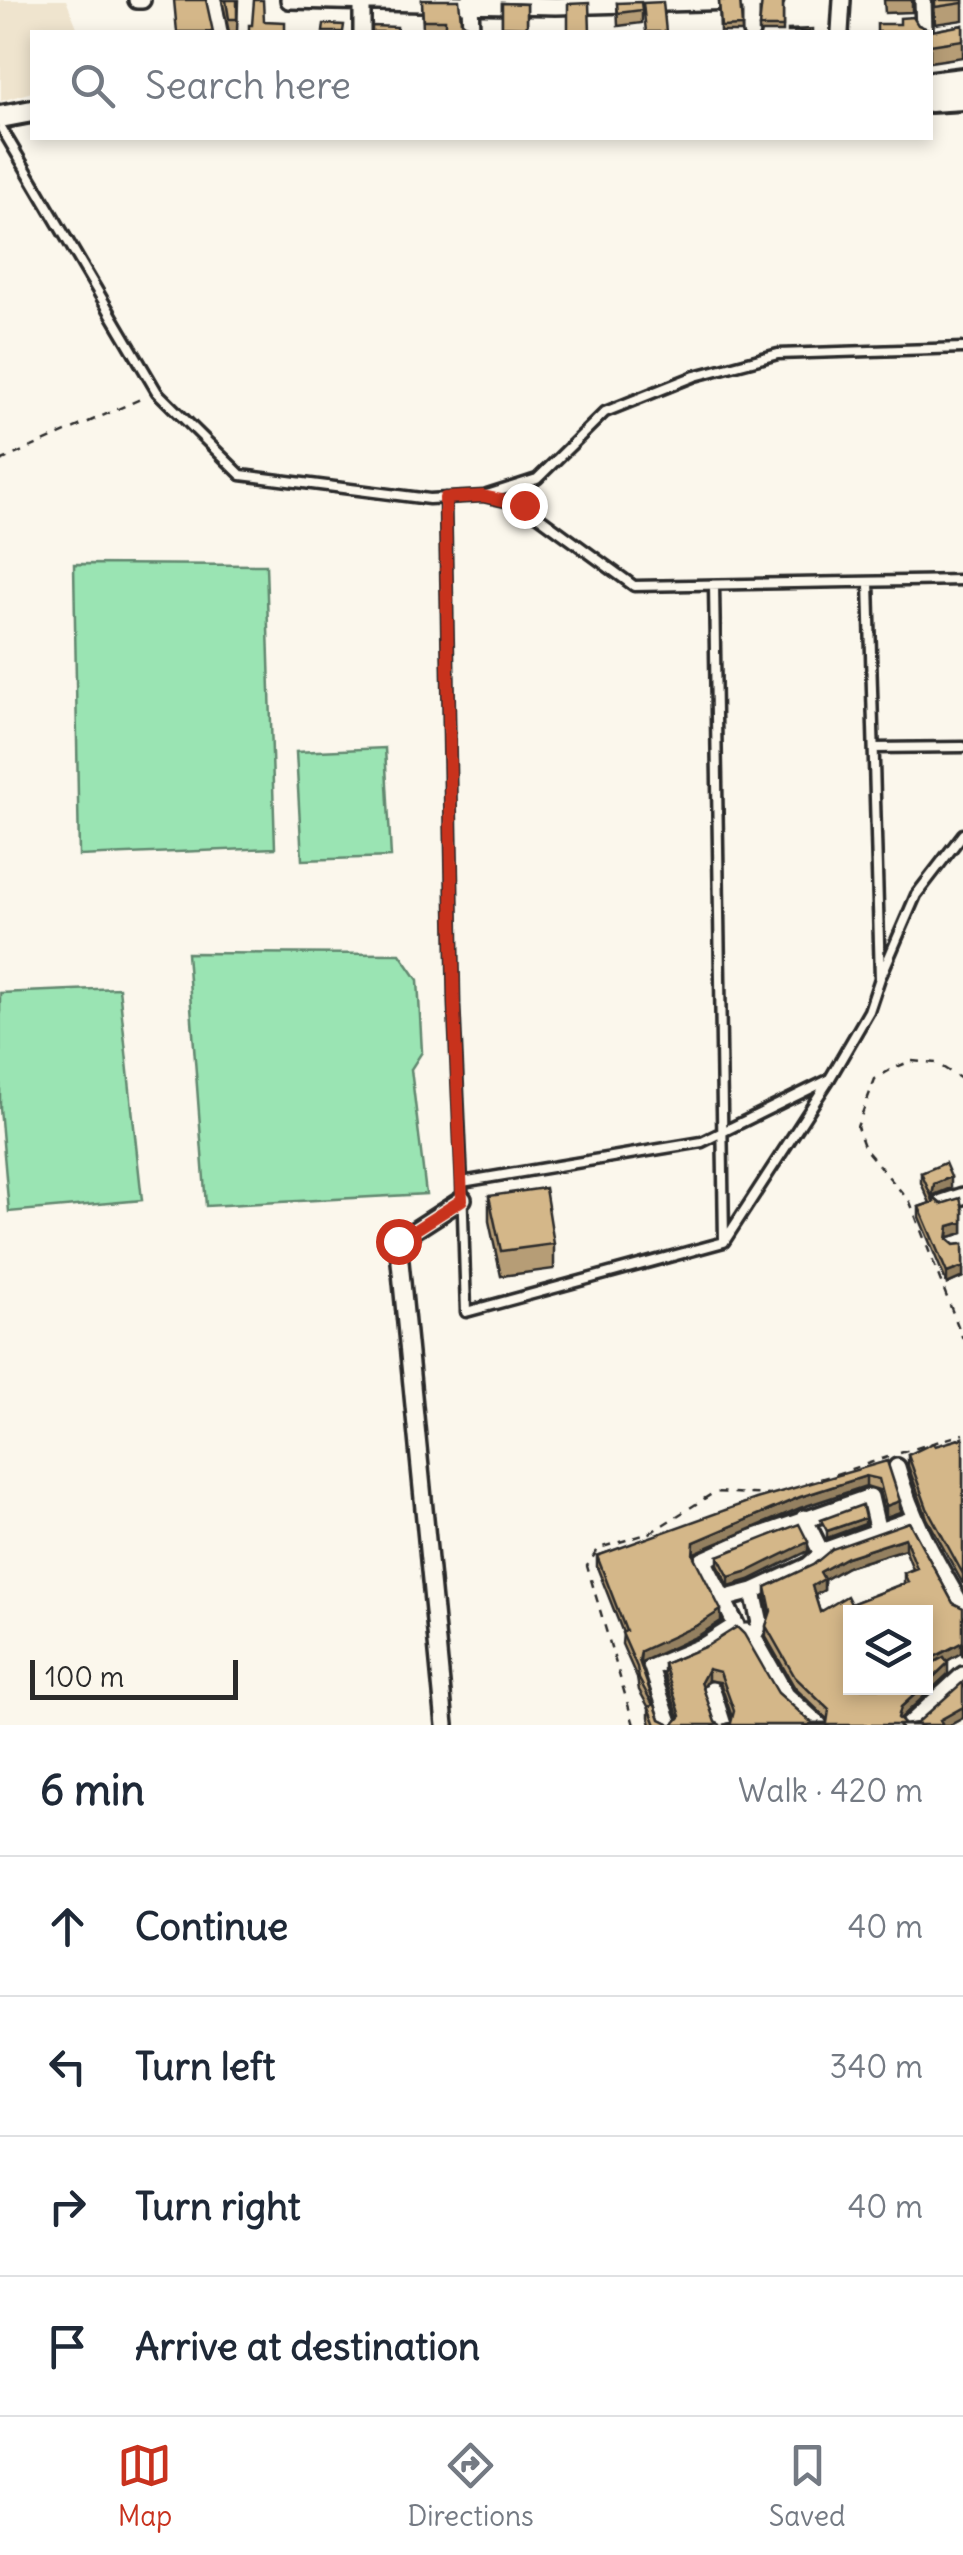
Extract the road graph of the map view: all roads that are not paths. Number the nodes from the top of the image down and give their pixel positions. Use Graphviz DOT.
graph roads {
  1 [pos="214,0"];
  2 [pos="288,0"];
  3 [pos="751,0"];
  4 [pos="775,0"];
  5 [pos="842,0"];
  6 [pos="923,0"];
  7 [pos="362,2"];
  8 [pos="573,2"];
  9 [pos="652,2"];
  10 [pos="470,3"];
  11 [pos="509,3"];
  12 [pos="219,30"];
  13 [pos="362,30"];
  14 [pos="471,30"];
  15 [pos="751,30"];
  16 [pos="840,30"];
  17 [pos="933,30"];
  18 [pos="963,80"];
  19 [pos="933,82"];
  20 [pos="963,99"];
  21 [pos="933,101"];
  22 [pos="30,112"];
  23 [pos="30,124"];
  24 [pos="1,125"];
  25 [pos="963,348"];
  26 [pos="483,496"];
  27 [pos="445,498"];
  28 [pos="963,580"];
  29 [pos="869,582"];
  30 [pos="714,585"];
  31 [pos="963,747"];
  32 [pos="874,748"];
  33 [pos="963,834"];
  34 [pos="880,978"];
  35 [pos="829,1080"];
  36 [pos="724,1131"];
  37 [pos="462,1182"];
  38 [pos="963,1196"];
  39 [pos="462,1200"];
  40 [pos="942,1202"];
  41 [pos="724,1242"];
  42 [pos="896,1466"];
  43 [pos="804,1518"];
  44 [pos="914,1519"];
  45 [pos="878,1532"];
  46 [pos="822,1554"];
  47 [pos="963,1571"];
  48 [pos="946,1578"];
  49 [pos="753,1591"];
  50 [pos="723,1599"];
  51 [pos="963,1608"];
  52 [pos="736,1625"];
  53 [pos="753,1636"];
  54 [pos="963,1675"];
  55 [pos="712,1690"];
  56 [pos="445,1725"];
  57 [pos="670,1725"];
  58 [pos="723,1725"];
  59 [pos="819,1725"];
  60 [pos="909,1725"];
  1 -- 12 [label="street"];
  2 -- 7 [label="street"];
  3 -- 4 [label="street"];
  3 -- 9 [label="street"];
  3 -- 15 [label="street"];
  5 -- 16 [label="street"];
  6 -- 17 [label="street"];
  7 -- 10 [label="street"];
  7 -- 13 [label="street"];
  8 -- 9 [label="street"];
  8 -- 11 [label="street"];
  10 -- 11 [label="street"];
  10 -- 14 [label="street"];
  18 -- 19 [label="main road"];
  20 -- 21 [label="main road"];
  22 -- 24 [label="main road"];
  23 -- 24 [label="main road"];
  24 -- 27 [label="lane"];
  25 -- 26 [label="lane"];
  26 -- 27 [label="lane"];
  26 -- 30 [label="lane"];
  27 -- 37 [label="lane"];
  28 -- 29 [label="lane"];
  29 -- 30 [label="lane"];
  29 -- 32 [label="lane"];
  30 -- 36 [label="lane"];
  31 -- 32 [label="lane"];
  32 -- 34 [label="lane"];
  33 -- 34 [label="lane"];
  34 -- 35 [label="lane"];
  35 -- 36 [label="lane"];
  35 -- 41 [label="lane"];
  36 -- 37 [label="lane"];
  36 -- 41 [label="lane"];
  37 -- 39 [label="lane"];
  38 -- 40 [label="street"];
  39 -- 41 [label="lane"];
  39 -- 56 [label="street"];
  42 -- 44 [label="street"];
  43 -- 45 [label="street"];
  43 -- 46 [label="street"];
  43 -- 50 [label="street"];
  44 -- 45 [label="street"];
  44 -- 48 [label="street"];
  45 -- 46 [label="street"];
  46 -- 49 [label="street"];
  47 -- 48 [label="street"];
  48 -- 51 [label="street"];
  49 -- 50 [label="street"];
  49 -- 53 [label="street"];
  50 -- 52 [label="street"];
  52 -- 53 [label="street"];
  52 -- 57 [label="street"];
  53 -- 59 [label="street"];
  54 -- 60 [label="street"];
  55 -- 58 [label="street"];
}
